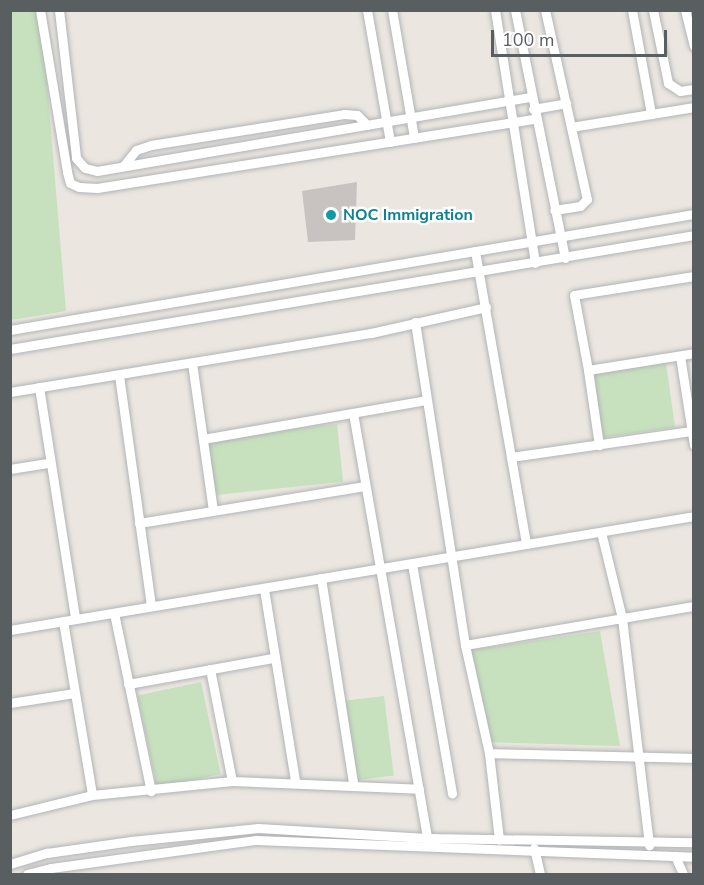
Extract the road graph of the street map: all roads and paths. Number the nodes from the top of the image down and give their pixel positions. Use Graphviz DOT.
graph roads {
  1 [pos="40,10"];
  2 [pos="59,10"];
  3 [pos="366,10"];
  4 [pos="392,10"];
  5 [pos="495,10"];
  6 [pos="515,10"];
  7 [pos="545,10"];
  8 [pos="632,10"];
  9 [pos="653,10"];
  10 [pos="685,10"];
  11 [pos="693,46"];
  12 [pos="693,89"];
  13 [pos="531,97"];
  14 [pos="509,101"];
  15 [pos="566,103"];
  16 [pos="693,107"];
  17 [pos="534,114"];
  18 [pos="651,114"];
  19 [pos="411,117"];
  20 [pos="388,121"];
  21 [pos="513,124"];
  22 [pos="367,125"];
  23 [pos="571,127"];
  24 [pos="414,138"];
  25 [pos="390,142"];
  26 [pos="124,165"];
  27 [pos="85,168"];
  28 [pos="70,183"];
  29 [pos="555,210"];
  30 [pos="693,214"];
  31 [pos="560,234"];
  32 [pos="693,235"];
  33 [pos="532,241"];
  34 [pos="474,251"];
  35 [pos="565,258"];
  36 [pos="535,263"];
  37 [pos="477,269"];
  38 [pos="693,276"];
  39 [pos="486,306"];
  40 [pos="415,322"];
  41 [pos="10,330"];
  42 [pos="10,349"];
  43 [pos="693,353"];
  44 [pos="680,356"];
  45 [pos="192,363"];
  46 [pos="588,370"];
  47 [pos="119,375"];
  48 [pos="39,387"];
  49 [pos="10,392"];
  50 [pos="426,400"];
  51 [pos="353,413"];
  52 [pos="691,431"];
  53 [pos="202,439"];
  54 [pos="599,445"];
  55 [pos="693,445"];
  56 [pos="511,458"];
  57 [pos="48,463"];
  58 [pos="10,469"];
  59 [pos="365,486"];
  60 [pos="213,511"];
  61 [pos="693,516"];
  62 [pos="139,524"];
  63 [pos="601,532"];
  64 [pos="526,544"];
  65 [pos="453,557"];
  66 [pos="412,564"];
  67 [pos="382,570"];
  68 [pos="321,579"];
  69 [pos="264,589"];
  70 [pos="151,606"];
  71 [pos="693,606"];
  72 [pos="114,613"];
  73 [pos="75,618"];
  74 [pos="622,618"];
  75 [pos="63,621"];
  76 [pos="10,630"];
  77 [pos="465,645"];
  78 [pos="273,658"];
  79 [pos="210,669"];
  80 [pos="128,684"];
  81 [pos="74,693"];
  82 [pos="10,704"];
  83 [pos="489,753"];
  84 [pos="693,758"];
  85 [pos="641,759"];
  86 [pos="232,781"];
  87 [pos="295,781"];
  88 [pos="353,783"];
  89 [pos="419,789"];
  90 [pos="151,791"];
  91 [pos="452,794"];
  92 [pos="92,795"];
  93 [pos="10,815"];
  94 [pos="427,838"];
  95 [pos="499,839"];
  96 [pos="533,840"];
  97 [pos="649,841"];
  98 [pos="693,842"];
  99 [pos="47,853"];
  100 [pos="535,853"];
  101 [pos="650,856"];
  102 [pos="675,856"];
  103 [pos="693,856"];
  104 [pos="10,864"];
  105 [pos="52,871"];
  106 [pos="27,874"];
  107 [pos="540,874"];
  108 [pos="683,874"];
  1 -- 28 [label="street"];
  2 -- 27 [label="street"];
  3 -- 20 [label="street"];
  4 -- 19 [label="street"];
  5 -- 14 [label="street"];
  6 -- 13 [label="street"];
  7 -- 15 [label="street"];
  8 -- 18 [label="street"];
  9 -- 12 [label="street"];
  10 -- 11 [label="street"];
  13 -- 14 [label="street"];
  13 -- 17 [label="street"];
  14 -- 19 [label="street"];
  14 -- 21 [label="street"];
  15 -- 17 [label="street"];
  15 -- 23 [label="street"];
  16 -- 18 [label="street"];
  17 -- 21 [label="street"];
  17 -- 29 [label="street"];
  18 -- 23 [label="street"];
  19 -- 20 [label="street"];
  19 -- 24 [label="street"];
  20 -- 22 [label="street"];
  20 -- 25 [label="street"];
  21 -- 24 [label="street"];
  21 -- 33 [label="street"];
  22 -- 26 [label="street"];
  22 -- 26 [label="street"];
  23 -- 29 [label="street"];
  24 -- 25 [label="street"];
  25 -- 28 [label="street"];
  26 -- 27 [label="street"];
  27 -- 28 [label="street"];
  29 -- 31 [label="street"];
  30 -- 31 [label="street"];
  31 -- 33 [label="street"];
  31 -- 35 [label="street"];
  32 -- 35 [label="street"];
  33 -- 34 [label="street"];
  33 -- 36 [label="street"];
  34 -- 37 [label="street"];
  34 -- 41 [label="street"];
  35 -- 36 [label="street"];
  36 -- 37 [label="street"];
  37 -- 39 [label="street"];
  37 -- 42 [label="street"];
  38 -- 46 [label="street"];
  39 -- 40 [label="street"];
  39 -- 56 [label="street"];
  40 -- 45 [label="street"];
  40 -- 50 [label="street"];
  43 -- 44 [label="street"];
  44 -- 46 [label="street"];
  44 -- 52 [label="street"];
  45 -- 47 [label="street"];
  45 -- 53 [label="street"];
  46 -- 54 [label="street"];
  47 -- 48 [label="street"];
  47 -- 62 [label="street"];
  48 -- 49 [label="street"];
  48 -- 57 [label="street"];
  50 -- 51 [label="street"];
  50 -- 65 [label="street"];
  51 -- 53 [label="street"];
  51 -- 59 [label="street"];
  52 -- 54 [label="street"];
  52 -- 55 [label="street"];
  53 -- 60 [label="street"];
  54 -- 56 [label="street"];
  56 -- 64 [label="street"];
  57 -- 58 [label="street"];
  57 -- 73 [label="street"];
  59 -- 60 [label="street"];
  59 -- 67 [label="street"];
  60 -- 62 [label="street"];
  61 -- 63 [label="street"];
  62 -- 70 [label="street"];
  63 -- 64 [label="street"];
  63 -- 74 [label="street"];
  64 -- 65 [label="street"];
  65 -- 66 [label="street"];
  65 -- 77 [label="street"];
  66 -- 67 [label="street"];
  66 -- 91 [label="street"];
  67 -- 68 [label="street"];
  67 -- 89 [label="street"];
  68 -- 69 [label="street"];
  68 -- 88 [label="street"];
  69 -- 70 [label="street"];
  69 -- 78 [label="street"];
  70 -- 72 [label="street"];
  71 -- 74 [label="street"];
  72 -- 73 [label="street"];
  72 -- 80 [label="street"];
  73 -- 75 [label="street"];
  74 -- 77 [label="street"];
  74 -- 85 [label="street"];
  75 -- 76 [label="street"];
  75 -- 81 [label="street"];
  77 -- 83 [label="street"];
  78 -- 79 [label="street"];
  78 -- 87 [label="street"];
  79 -- 80 [label="street"];
  79 -- 86 [label="street"];
  80 -- 90 [label="street"];
  81 -- 82 [label="street"];
  81 -- 92 [label="street"];
  83 -- 85 [label="street"];
  83 -- 95 [label="street"];
  84 -- 85 [label="street"];
  85 -- 97 [label="street"];
  86 -- 87 [label="street"];
  86 -- 90 [label="street"];
  87 -- 88 [label="street"];
  88 -- 89 [label="street"];
  89 -- 94 [label="street"];
  90 -- 92 [label="street"];
  92 -- 93 [label="street"];
  94 -- 95 [label="street"];
  94 -- 99 [label="street"];
  95 -- 96 [label="street"];
  96 -- 97 [label="street"];
  96 -- 100 [label="street"];
  97 -- 98 [label="street"];
  97 -- 101 [label="street"];
  99 -- 104 [label="street"];
  99 -- 105 [label="street"];
  100 -- 101 [label="street"];
  100 -- 105 [label="street"];
  100 -- 107 [label="street"];
  101 -- 102 [label="street"];
  102 -- 103 [label="street"];
  102 -- 108 [label="street"];
  105 -- 106 [label="street"];
}
